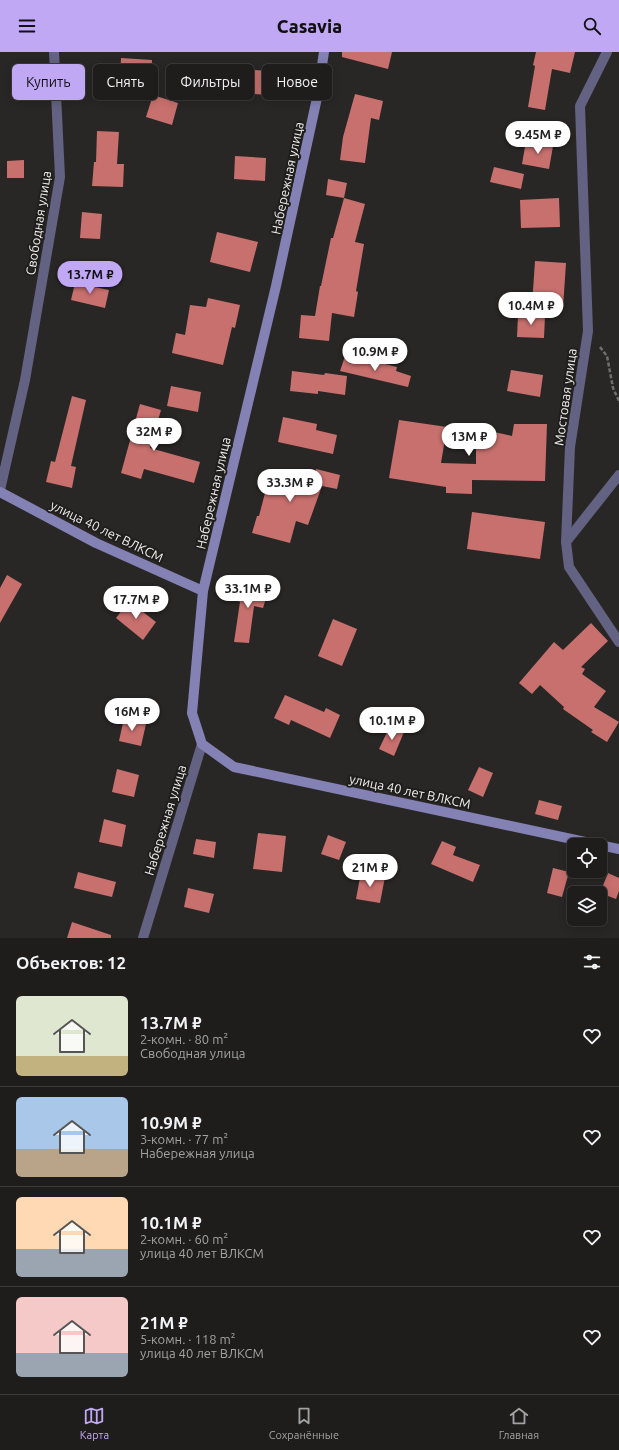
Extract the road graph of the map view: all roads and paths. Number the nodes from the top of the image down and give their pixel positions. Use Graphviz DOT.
graph roads {
  1 [pos="54,52"];
  2 [pos="324,52"];
  3 [pos="607,52"];
  4 [pos="588,331"];
  5 [pos="619,402"];
  6 [pos="619,475"];
  7 [pos="0,491"];
  8 [pos="566,542"];
  9 [pos="204,591"];
  10 [pos="619,642"];
  11 [pos="202,744"];
  12 [pos="619,849"];
  13 [pos="143,938"];
  1 -- 7 [label="street, Свободная улица"];
  2 -- 9 [label="street, Набережная улица"];
  3 -- 4 [label="street, Мостовая улица"];
  4 -- 5 [label="path"];
  4 -- 8 [label="street, Мостовая улица"];
  6 -- 8 [label="street"];
  7 -- 9 [label="street, улица 40 лет ВЛКСМ"];
  8 -- 10 [label="street, Мостовая улица"];
  9 -- 11 [label="street, Набережная улица"];
  11 -- 12 [label="street, улица 40 лет ВЛКСМ"];
  11 -- 13 [label="street, Набережная улица"];
}
